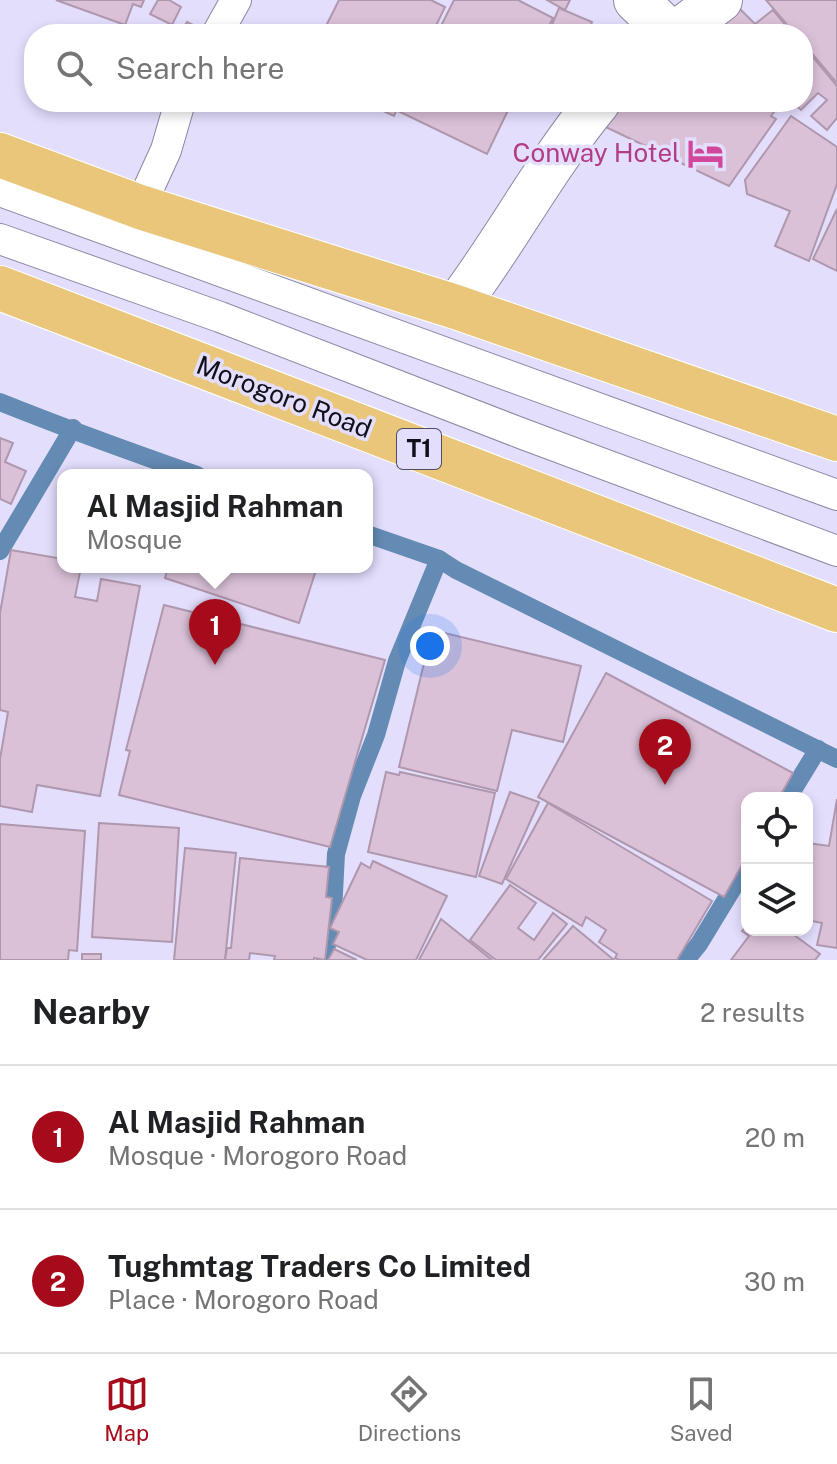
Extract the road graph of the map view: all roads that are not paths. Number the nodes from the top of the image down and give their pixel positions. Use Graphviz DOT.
graph roads {
  1 [pos="236,0"];
  2 [pos="636,0"];
  3 [pos="720,0"];
  4 [pos="223,24"];
  5 [pos="662,24"];
  6 [pos="687,24"];
  7 [pos="177,112"];
  8 [pos="590,112"];
  9 [pos="0,155"];
  10 [pos="0,191"];
  11 [pos="140,207"];
  12 [pos="0,239"];
  13 [pos="0,288"];
  14 [pos="456,307"];
  15 [pos="837,439"];
  16 [pos="837,495"];
  17 [pos="837,551"];
  18 [pos="837,610"];
  1 -- 4 [label="lane"];
  2 -- 5 [label="street"];
  3 -- 6 [label="street"];
  7 -- 11 [label="lane"];
  8 -- 14 [label="street"];
  9 -- 11 [label="highway"];
  10 -- 16 [label="lane"];
  11 -- 14 [label="highway"];
  12 -- 17 [label="lane, Morogoro Road"];
  13 -- 18 [label="highway, Morogoro Road / T1"];
  14 -- 15 [label="highway"];
}
